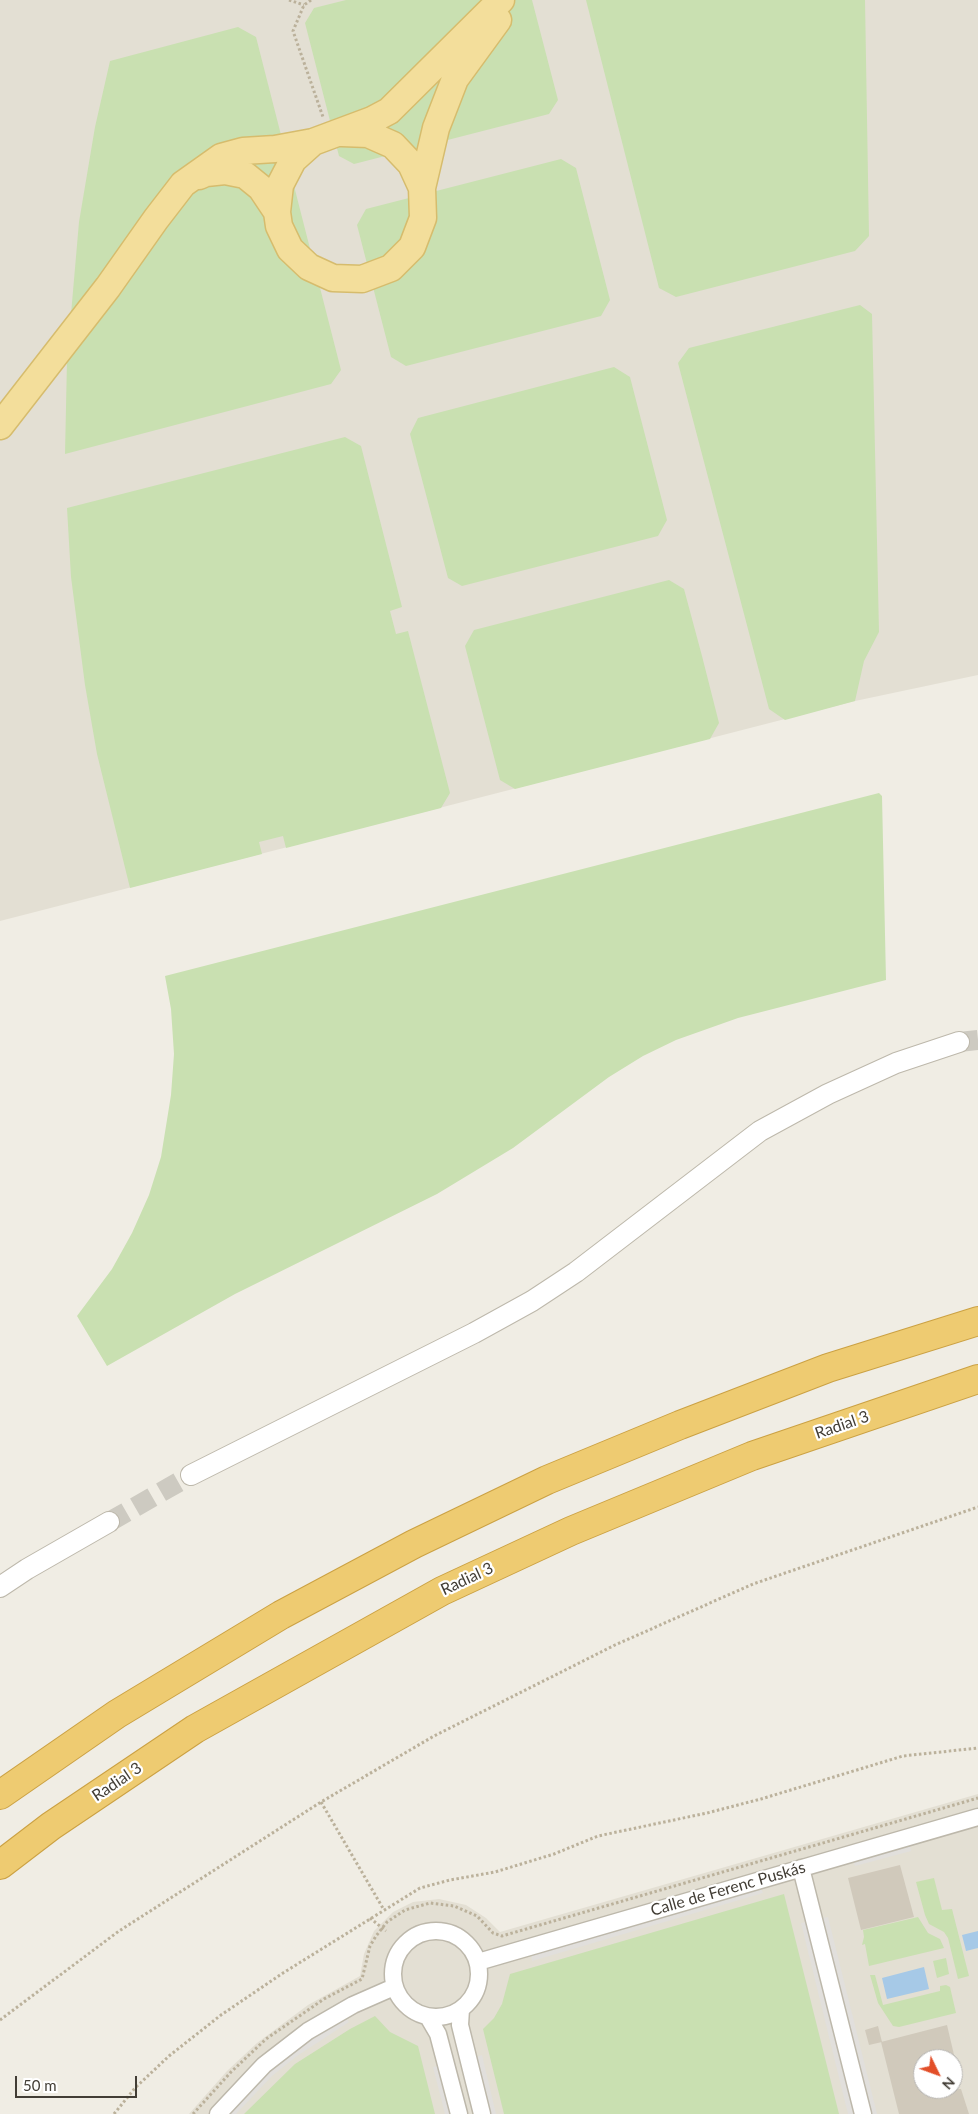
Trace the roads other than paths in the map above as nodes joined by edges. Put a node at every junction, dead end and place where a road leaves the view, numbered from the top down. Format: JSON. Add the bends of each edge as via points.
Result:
{"nodes":[{"id":1,"x":501,"y":0,"type":"edge"},
{"id":2,"x":515,"y":0,"type":"edge"},
{"id":3,"x":328,"y":137,"type":"junction"},
{"id":4,"x":183,"y":184,"type":"junction"},
{"id":5,"x":422,"y":188,"type":"junction"},
{"id":6,"x":277,"y":212,"type":"junction"},
{"id":7,"x":0,"y":426,"type":"edge"},
{"id":8,"x":959,"y":1042,"type":"tunnel mouth"},
{"id":9,"x":978,"y":1321,"type":"edge"},
{"id":10,"x":978,"y":1379,"type":"edge"},
{"id":11,"x":191,"y":1475,"type":"tunnel mouth"},
{"id":12,"x":109,"y":1522,"type":"tunnel mouth"},
{"id":13,"x":0,"y":1587,"type":"edge"},
{"id":14,"x":0,"y":1795,"type":"edge"},
{"id":15,"x":978,"y":1817,"type":"edge"},
{"id":16,"x":0,"y":1865,"type":"edge"},
{"id":17,"x":801,"y":1868,"type":"junction"},
{"id":18,"x":478,"y":1962,"type":"junction"},
{"id":19,"x":394,"y":1987,"type":"junction"},
{"id":20,"x":462,"y":2009,"type":"junction"},
{"id":21,"x":428,"y":2016,"type":"junction"},
{"id":22,"x":218,"y":2114,"type":"edge"},
{"id":23,"x":459,"y":2114,"type":"edge"},
{"id":24,"x":482,"y":2114,"type":"edge"},
{"id":25,"x":863,"y":2114,"type":"edge"}],
"edges":[{"from":1,"to":3,"type":"main road","via":[[389,111]]},
{"from":2,"to":5,"type":"main road","via":[[455,79],[436,128]]},
{"from":3,"to":4,"type":"main road","via":[[221,157]]},
{"from":3,"to":5,"type":"main road","via":[[368,134],[393,145],[411,164]]},
{"from":3,"to":6,"type":"main road","via":[[292,160],[280,185]]},
{"from":4,"to":6,"type":"main road","via":[[206,173],[225,171],[245,175],[261,188]]},
{"from":4,"to":7,"type":"main road"},
{"from":5,"to":6,"type":"main road","via":[[423,218],[412,247],[391,268],[362,279],[332,278],[309,267],[290,249],[279,226]]},
{"from":8,"to":11,"type":"street","via":[[896,1063],[828,1094],[760,1131],[532,1302]]},
{"from":9,"to":14,"type":"highway","via":[[828,1368],[680,1426],[547,1480],[414,1544],[281,1615],[116,1714]]},
{"from":10,"to":16,"type":"highway","name":"Radial 3","via":[[752,1456],[571,1531],[442,1591],[195,1729],[51,1826]]},
{"from":12,"to":13,"type":"street"},
{"from":15,"to":17,"type":"street","name":"Calle de Ferenc Puskás"},
{"from":17,"to":18,"type":"street","name":"Calle de Ferenc Puskás"},
{"from":17,"to":25,"type":"street"},
{"from":18,"to":19,"type":"street","via":[[472,1950],[457,1936],[438,1930],[424,1932],[412,1938],[398,1953],[392,1973]]},
{"from":18,"to":20,"type":"street","via":[[477,1988]]},
{"from":19,"to":21,"type":"street","via":[[407,2006]]},
{"from":19,"to":22,"type":"street","via":[[353,2005],[308,2031],[264,2065]]},
{"from":20,"to":21,"type":"street","via":[[439,2017]]},
{"from":20,"to":24,"type":"street","via":[[460,2025]]},
{"from":21,"to":23,"type":"street","via":[[441,2044]]}]}
